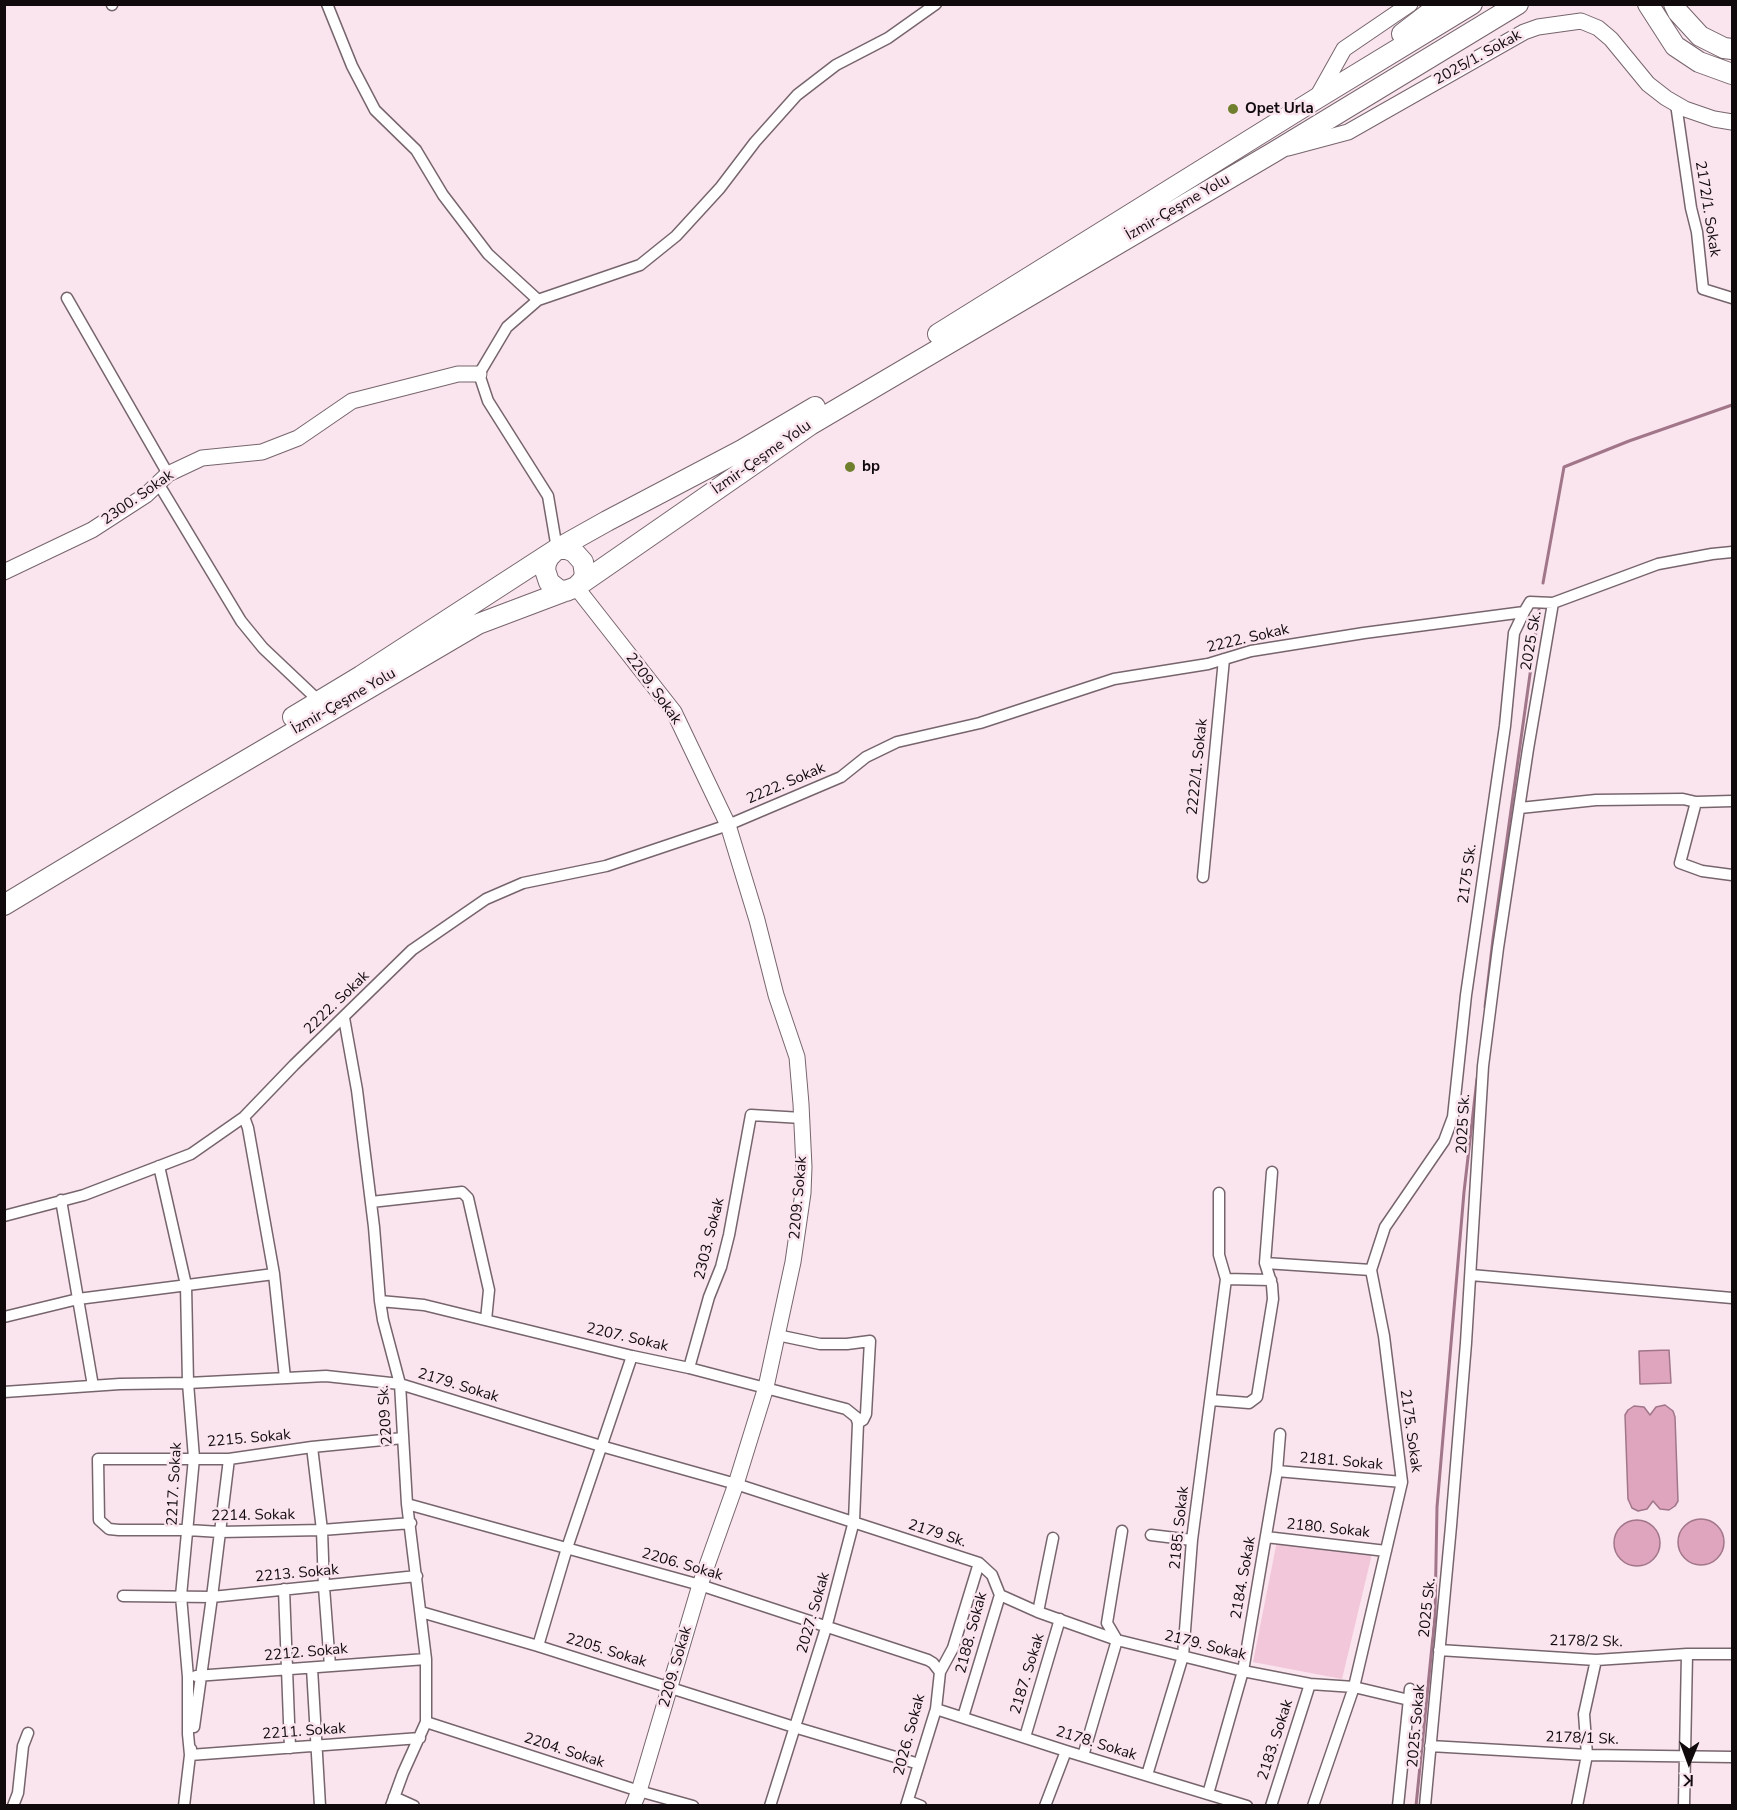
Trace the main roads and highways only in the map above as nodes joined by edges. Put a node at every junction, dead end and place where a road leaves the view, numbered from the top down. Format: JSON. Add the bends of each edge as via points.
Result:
{"nodes":[{"id":1,"x":1441,"y":4,"type":"edge"},
{"id":2,"x":1472,"y":4,"type":"edge"},
{"id":3,"x":1518,"y":4,"type":"edge"},
{"id":4,"x":1526,"y":4,"type":"edge"},
{"id":5,"x":1648,"y":4,"type":"edge"},
{"id":6,"x":1674,"y":4,"type":"edge"},
{"id":7,"x":1479,"y":28,"type":"junction"},
{"id":8,"x":1732,"y":49,"type":"edge"},
{"id":9,"x":1732,"y":74,"type":"edge"},
{"id":10,"x":1316,"y":99,"type":"junction"},
{"id":11,"x":557,"y":549,"type":"junction"},
{"id":12,"x":576,"y":587,"type":"junction"},
{"id":13,"x":4,"y":889,"type":"edge"},
{"id":14,"x":4,"y":905,"type":"edge"}],
"edges":[{"from":1,"to":10,"type":"highway"},
{"from":2,"to":10,"type":"highway","name":"İzmir-Çeşme Yolu"},
{"from":3,"to":7,"type":"highway","name":"İzmir-Çeşme Yolu"},
{"from":4,"to":7,"type":"highway"},
{"from":5,"to":9,"type":"highway","via":[[1675,46],[1699,62]]},
{"from":6,"to":8,"type":"highway","via":[[1700,36]]},
{"from":7,"to":12,"type":"highway","name":"İzmir-Çeşme Yolu","via":[[810,425]]},
{"from":10,"to":11,"type":"highway","name":"İzmir-Çeşme Yolu","via":[[940,333],[742,450]]},
{"from":11,"to":12,"type":"highway","via":[[574,552],[583,562],[585,575]]},
{"from":11,"to":12,"type":"highway","via":[[549,557],[546,576],[559,590]]},
{"from":11,"to":13,"type":"highway","name":"İzmir-Çeşme Yolu","via":[[361,676]]},
{"from":12,"to":14,"type":"highway","name":"İzmir-Çeşme Yolu","via":[[478,624]]}]}
